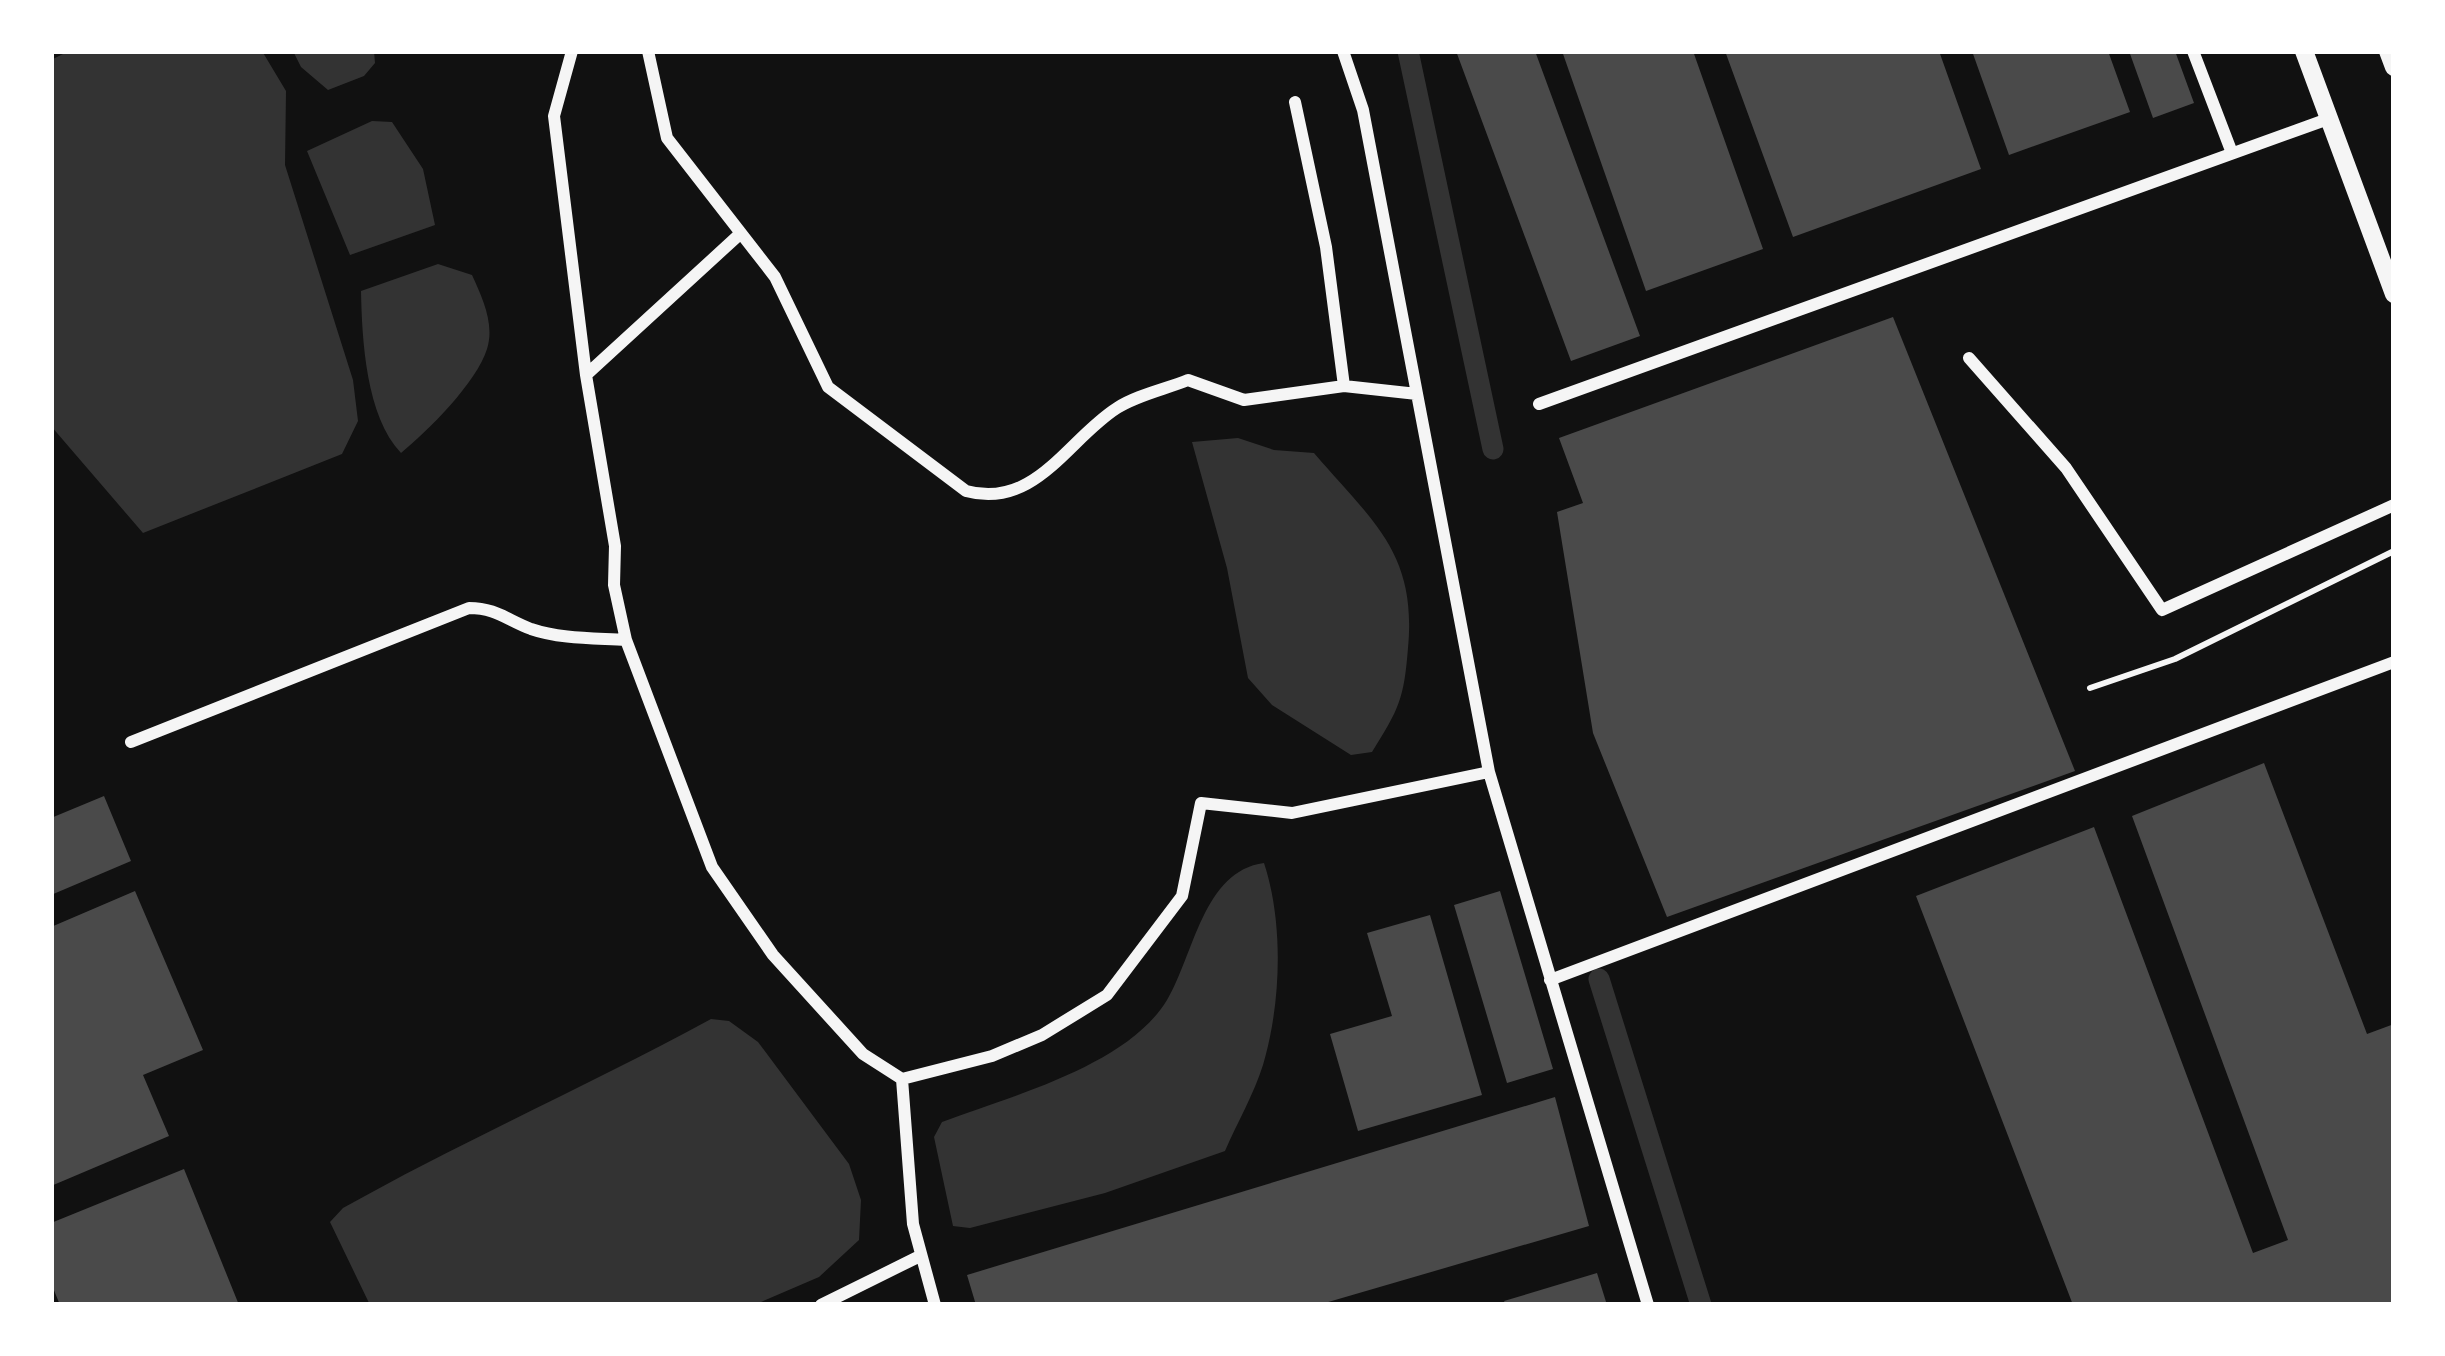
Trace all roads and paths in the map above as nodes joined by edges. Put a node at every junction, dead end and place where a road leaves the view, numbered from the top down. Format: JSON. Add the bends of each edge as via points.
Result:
{"nodes":[{"id":1,"x":572,"y":51,"type":"edge"},
{"id":2,"x":648,"y":51,"type":"edge"},
{"id":3,"x":1343,"y":51,"type":"edge"},
{"id":4,"x":2193,"y":51,"type":"edge"},
{"id":5,"x":2304,"y":51,"type":"edge"},
{"id":6,"x":2388,"y":51,"type":"edge"},
{"id":7,"x":2394,"y":67,"type":"edge"},
{"id":8,"x":1295,"y":102,"type":"dead end"},
{"id":9,"x":2328,"y":118,"type":"junction"},
{"id":10,"x":2232,"y":153,"type":"junction"},
{"id":11,"x":741,"y":233,"type":"junction"},
{"id":12,"x":2394,"y":295,"type":"edge"},
{"id":13,"x":1969,"y":358,"type":"dead end"},
{"id":14,"x":586,"y":375,"type":"junction"},
{"id":15,"x":1344,"y":386,"type":"junction"},
{"id":16,"x":1417,"y":394,"type":"junction"},
{"id":17,"x":1539,"y":404,"type":"dead end"},
{"id":18,"x":2394,"y":505,"type":"edge"},
{"id":19,"x":2394,"y":551,"type":"edge"},
{"id":20,"x":626,"y":640,"type":"junction"},
{"id":21,"x":2394,"y":662,"type":"edge"},
{"id":22,"x":2090,"y":688,"type":"dead end"},
{"id":23,"x":131,"y":742,"type":"dead end"},
{"id":24,"x":1489,"y":772,"type":"junction"},
{"id":25,"x":1550,"y":980,"type":"junction"},
{"id":26,"x":902,"y":1078,"type":"junction"},
{"id":27,"x":920,"y":1256,"type":"junction"},
{"id":28,"x":821,"y":1305,"type":"edge"},
{"id":29,"x":934,"y":1305,"type":"edge"},
{"id":30,"x":1648,"y":1305,"type":"edge"}],
"edges":[{"from":1,"to":14,"type":"street","via":[[554,116]]},
{"from":2,"to":11,"type":"street","via":[[667,138]]},
{"from":3,"to":16,"type":"street","via":[[1364,110]]},
{"from":4,"to":10,"type":"street"},
{"from":5,"to":9,"type":"main road"},
{"from":6,"to":7,"type":"main road"},
{"from":8,"to":15,"type":"street"},
{"from":9,"to":10,"type":"street"},
{"from":9,"to":12,"type":"main road"},
{"from":10,"to":17,"type":"street"},
{"from":11,"to":14,"type":"street"},
{"from":11,"to":15,"type":"street","via":[[775,277],[828,388],[984,496],[1034,483],[1117,407],[1188,380],[1244,400]]},
{"from":13,"to":18,"type":"street","via":[[2066,469],[2162,610]]},
{"from":14,"to":20,"type":"street"},
{"from":15,"to":16,"type":"street"},
{"from":16,"to":24,"type":"street"},
{"from":19,"to":22,"type":"lane","via":[[2175,659]]},
{"from":20,"to":23,"type":"street","via":[[558,635],[493,608],[469,608]]},
{"from":20,"to":26,"type":"street","via":[[712,867],[786,970],[863,1054]]},
{"from":21,"to":25,"type":"street"},
{"from":24,"to":25,"type":"street"},
{"from":24,"to":26,"type":"street","via":[[1292,813],[1202,802],[1182,896],[1107,995],[992,1057]]},
{"from":25,"to":30,"type":"street"},
{"from":26,"to":27,"type":"street"},
{"from":27,"to":28,"type":"street"},
{"from":27,"to":29,"type":"street"}]}
